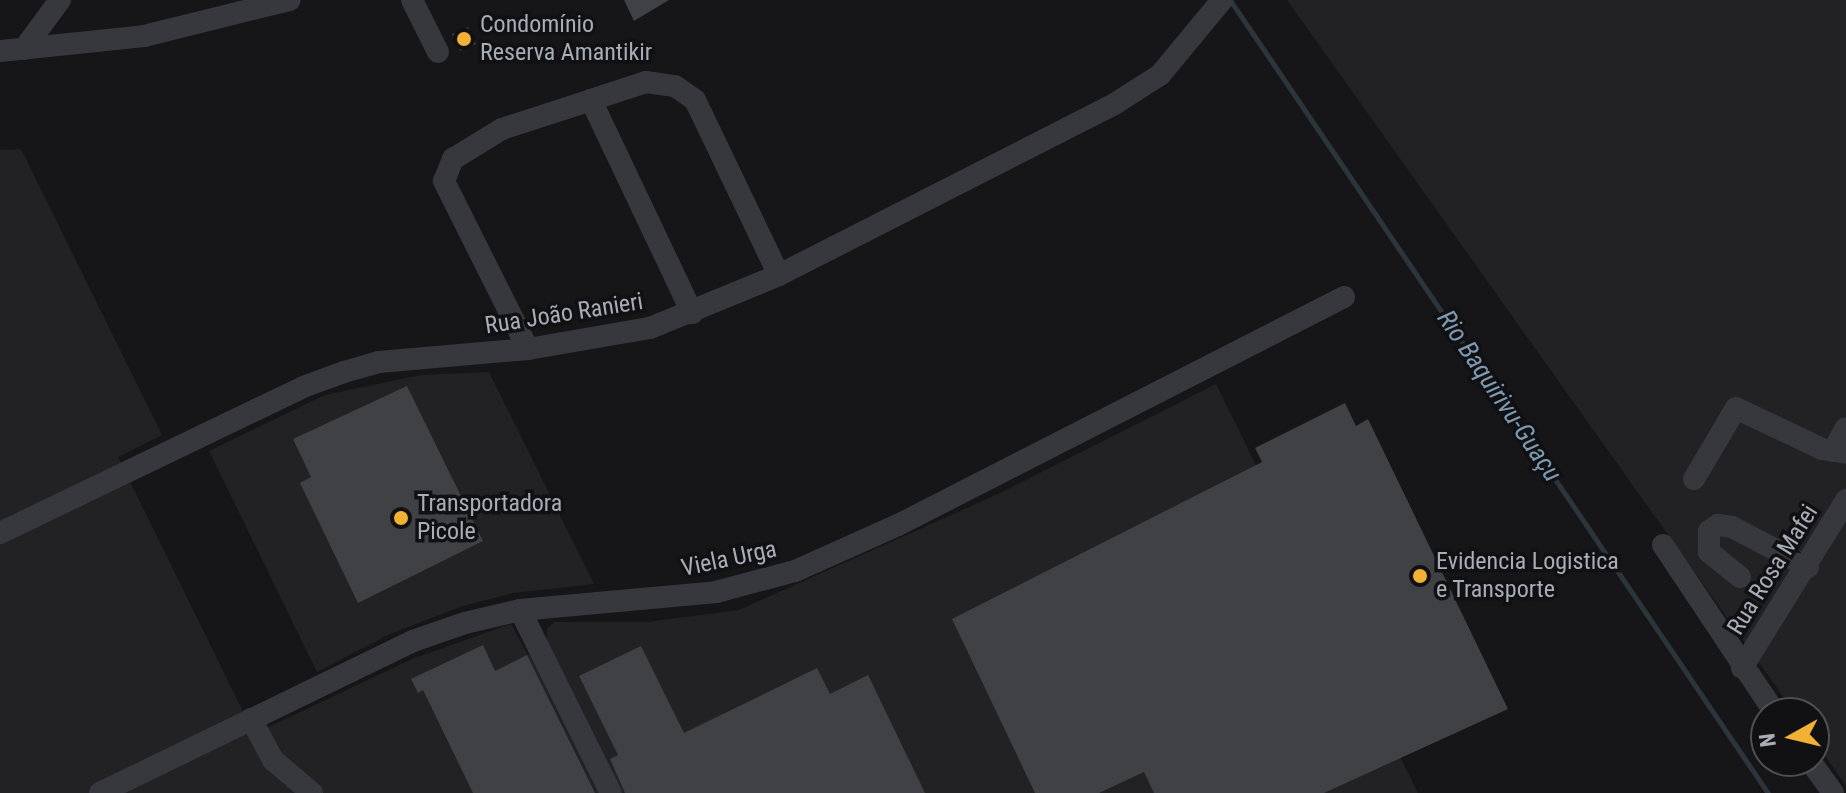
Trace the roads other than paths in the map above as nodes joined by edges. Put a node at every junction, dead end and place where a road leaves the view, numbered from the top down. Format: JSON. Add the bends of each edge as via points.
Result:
{"nodes":[{"id":1,"x":60,"y":0,"type":"edge"},
{"id":2,"x":290,"y":0,"type":"edge"},
{"id":3,"x":412,"y":0,"type":"edge"},
{"id":4,"x":1222,"y":0,"type":"edge"},
{"id":5,"x":24,"y":49,"type":"junction"},
{"id":6,"x":0,"y":51,"type":"edge"},
{"id":7,"x":438,"y":52,"type":"dead end"},
{"id":8,"x":591,"y":100,"type":"junction"},
{"id":9,"x":779,"y":275,"type":"junction"},
{"id":10,"x":1344,"y":297,"type":"dead end"},
{"id":11,"x":692,"y":313,"type":"junction"},
{"id":12,"x":528,"y":349,"type":"junction"},
{"id":13,"x":1846,"y":428,"type":"edge"},
{"id":14,"x":1840,"y":452,"type":"edge"},
{"id":15,"x":1694,"y":479,"type":"dead end"},
{"id":16,"x":1846,"y":500,"type":"edge"},
{"id":17,"x":0,"y":533,"type":"edge"},
{"id":18,"x":1663,"y":545,"type":"dead end"},
{"id":19,"x":1808,"y":567,"type":"junction"},
{"id":20,"x":1740,"y":577,"type":"dead end"},
{"id":21,"x":520,"y":610,"type":"junction"},
{"id":22,"x":1742,"y":668,"type":"junction"},
{"id":23,"x":1763,"y":697,"type":"edge"},
{"id":24,"x":251,"y":719,"type":"junction"},
{"id":25,"x":100,"y":793,"type":"edge"},
{"id":26,"x":312,"y":793,"type":"edge"},
{"id":27,"x":611,"y":793,"type":"edge"}],
"edges":[{"from":1,"to":5,"type":"street"},
{"from":2,"to":5,"type":"street","via":[[144,36]]},
{"from":3,"to":7,"type":"street"},
{"from":4,"to":9,"type":"street","name":"Rua João Ranieri","via":[[1160,75],[1116,103]]},
{"from":5,"to":6,"type":"street"},
{"from":8,"to":9,"type":"street","via":[[646,82],[675,86],[695,100]]},
{"from":8,"to":11,"type":"street"},
{"from":8,"to":12,"type":"street","via":[[502,129],[453,159],[444,181]]},
{"from":9,"to":11,"type":"street","name":"Rua João Ranieri"},
{"from":10,"to":21,"type":"street","name":"Viela Urga","via":[[898,525],[795,571],[716,592]]},
{"from":11,"to":12,"type":"street","name":"Rua João Ranieri","via":[[650,328]]},
{"from":12,"to":17,"type":"street","name":"Rua João Ranieri","via":[[379,362],[344,372]]},
{"from":13,"to":14,"type":"street"},
{"from":14,"to":15,"type":"street","via":[[1736,408]]},
{"from":16,"to":19,"type":"street","name":"Rua Rosa Mafei"},
{"from":18,"to":22,"type":"street"},
{"from":19,"to":20,"type":"street","via":[[1732,527],[1718,525],[1709,531],[1709,552]]},
{"from":19,"to":22,"type":"street","name":"Rua Rosa Mafei"},
{"from":21,"to":24,"type":"street","name":"Viela Urga","via":[[424,637]]},
{"from":21,"to":27,"type":"street"},
{"from":22,"to":23,"type":"street"},
{"from":24,"to":25,"type":"street","name":"Viela Urga"},
{"from":24,"to":26,"type":"street","via":[[273,760]]}]}
